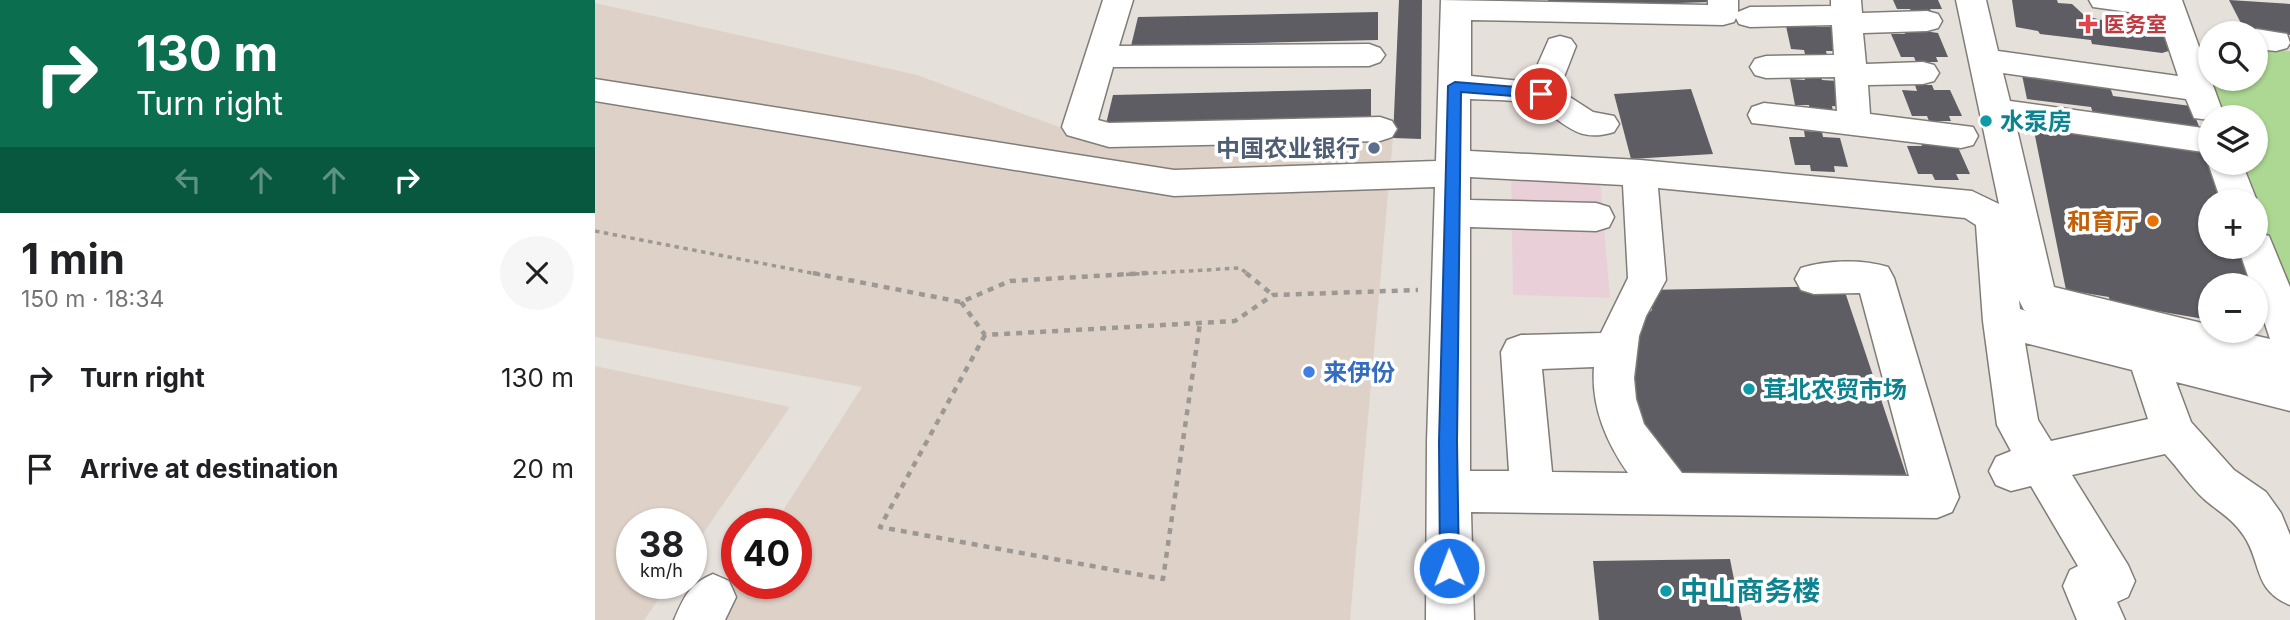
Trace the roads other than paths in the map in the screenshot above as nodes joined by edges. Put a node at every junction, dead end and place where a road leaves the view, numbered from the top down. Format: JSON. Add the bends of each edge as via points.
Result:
{"nodes":[{"id":1,"x":1118,"y":0,"type":"edge"},
{"id":2,"x":1723,"y":0,"type":"edge"},
{"id":3,"x":1972,"y":0,"type":"edge"},
{"id":4,"x":2104,"y":0,"type":"edge"},
{"id":5,"x":1456,"y":5,"type":"edge"},
{"id":6,"x":1510,"y":6,"type":"edge"},
{"id":7,"x":1847,"y":13,"type":"edge"},
{"id":8,"x":2171,"y":13,"type":"edge"},
{"id":9,"x":1750,"y":17,"type":"dead end"},
{"id":10,"x":1927,"y":21,"type":"dead end"},
{"id":11,"x":2198,"y":28,"type":"edge"},
{"id":12,"x":1560,"y":46,"type":"dead end"},
{"id":13,"x":1369,"y":55,"type":"dead end"},
{"id":14,"x":1101,"y":57,"type":"junction"},
{"id":15,"x":1985,"y":60,"type":"junction"},
{"id":16,"x":1766,"y":67,"type":"dead end"},
{"id":17,"x":1850,"y":71,"type":"junction"},
{"id":18,"x":1923,"y":73,"type":"dead end"},
{"id":19,"x":1455,"y":86,"type":"junction"},
{"id":20,"x":2198,"y":87,"type":"edge"},
{"id":21,"x":595,"y":90,"type":"edge"},
{"id":22,"x":2198,"y":90,"type":"edge"},
{"id":23,"x":1541,"y":94,"type":"junction"},
{"id":24,"x":1996,"y":111,"type":"junction"},
{"id":25,"x":1764,"y":114,"type":"dead end"},
{"id":26,"x":1602,"y":124,"type":"dead end"},
{"id":27,"x":1854,"y":124,"type":"junction"},
{"id":28,"x":1380,"y":130,"type":"dead end"},
{"id":29,"x":1961,"y":136,"type":"dead end"},
{"id":30,"x":2198,"y":139,"type":"edge"},
{"id":31,"x":1453,"y":168,"type":"junction"},
{"id":32,"x":1640,"y":173,"type":"junction"},
{"id":33,"x":1452,"y":214,"type":"junction"},
{"id":34,"x":1597,"y":218,"type":"dead end"},
{"id":35,"x":2261,"y":259,"type":"edge"},
{"id":36,"x":1814,"y":279,"type":"dead end"},
{"id":37,"x":2002,"y":321,"type":"junction"},
{"id":38,"x":2290,"y":339,"type":"edge"},
{"id":39,"x":1617,"y":350,"type":"junction"},
{"id":40,"x":2147,"y":357,"type":"junction"},
{"id":41,"x":2290,"y":361,"type":"edge"},
{"id":42,"x":2290,"y":393,"type":"edge"},
{"id":43,"x":2174,"y":433,"type":"junction"},
{"id":44,"x":2026,"y":467,"type":"junction"},
{"id":45,"x":1531,"y":482,"type":"junction"},
{"id":46,"x":1664,"y":483,"type":"junction"},
{"id":47,"x":1448,"y":491,"type":"junction"},
{"id":48,"x":2290,"y":582,"type":"edge"},
{"id":49,"x":1450,"y":620,"type":"edge"},
{"id":50,"x":2101,"y":620,"type":"edge"}],
"edges":[{"from":1,"to":14,"type":"street"},
{"from":2,"to":6,"type":"street","via":[[1723,15]]},
{"from":3,"to":15,"type":"street"},
{"from":4,"to":8,"type":"street"},
{"from":5,"to":6,"type":"street"},
{"from":5,"to":19,"type":"street"},
{"from":7,"to":9,"type":"street"},
{"from":7,"to":10,"type":"street"},
{"from":7,"to":17,"type":"street"},
{"from":8,"to":11,"type":"street"},
{"from":8,"to":20,"type":"street"},
{"from":12,"to":23,"type":"street"},
{"from":13,"to":14,"type":"street"},
{"from":14,"to":28,"type":"street","via":[[1079,127],[1109,135]]},
{"from":15,"to":22,"type":"street"},
{"from":15,"to":24,"type":"street"},
{"from":16,"to":17,"type":"street"},
{"from":17,"to":18,"type":"street"},
{"from":17,"to":27,"type":"street"},
{"from":19,"to":23,"type":"street"},
{"from":19,"to":31,"type":"street"},
{"from":21,"to":31,"type":"street","via":[[1174,183]]},
{"from":23,"to":26,"type":"street","via":[[1587,124]]},
{"from":24,"to":30,"type":"street"},
{"from":24,"to":41,"type":"street","via":[[2038,299]]},
{"from":25,"to":27,"type":"street"},
{"from":27,"to":29,"type":"street"},
{"from":31,"to":32,"type":"street"},
{"from":31,"to":33,"type":"street"},
{"from":32,"to":37,"type":"street","via":[[1981,208],[1994,225]]},
{"from":32,"to":39,"type":"street","via":[[1647,280],[1635,297]]},
{"from":33,"to":34,"type":"street"},
{"from":33,"to":47,"type":"street"},
{"from":35,"to":38,"type":"street"},
{"from":36,"to":46,"type":"street","via":[[1875,278],[1937,497]]},
{"from":37,"to":40,"type":"street"},
{"from":37,"to":44,"type":"street"},
{"from":39,"to":45,"type":"street","via":[[1521,352]]},
{"from":39,"to":46,"type":"street","via":[[1613,390],[1628,437]]},
{"from":40,"to":42,"type":"street"},
{"from":40,"to":43,"type":"street"},
{"from":43,"to":44,"type":"street"},
{"from":43,"to":48,"type":"street","via":[[2220,484],[2250,507]]},
{"from":44,"to":50,"type":"street","via":[[2112,581],[2086,586]]},
{"from":45,"to":46,"type":"street"},
{"from":45,"to":47,"type":"street"},
{"from":47,"to":49,"type":"street"}]}
